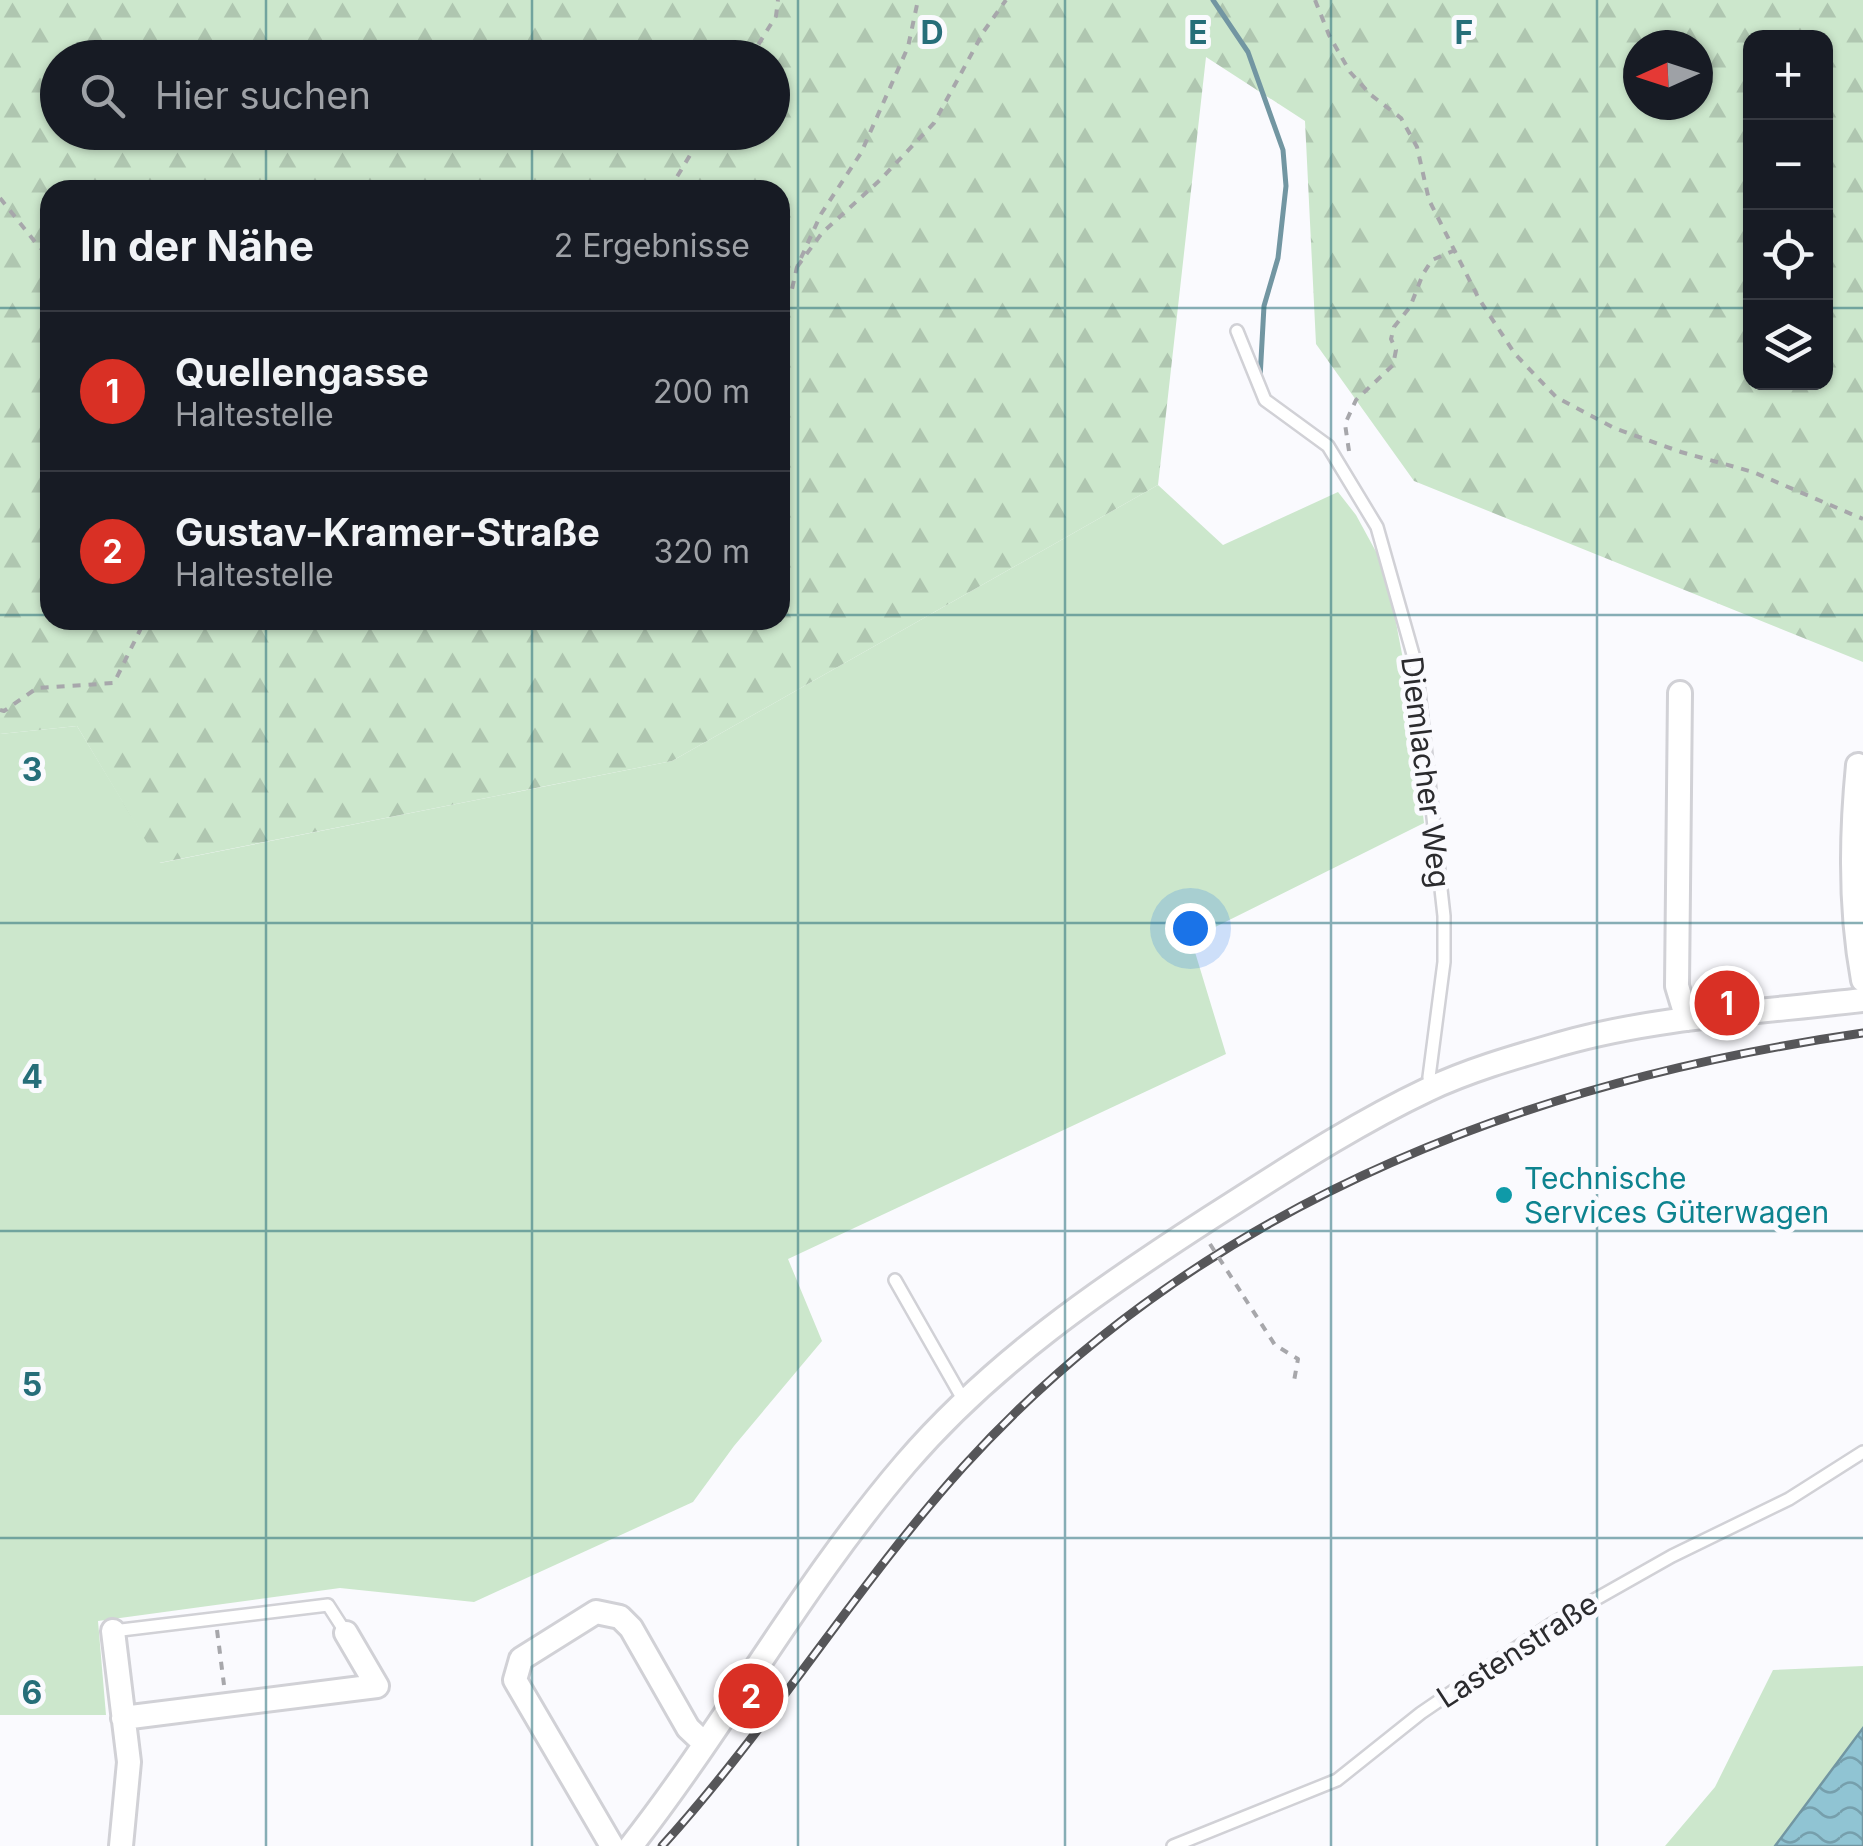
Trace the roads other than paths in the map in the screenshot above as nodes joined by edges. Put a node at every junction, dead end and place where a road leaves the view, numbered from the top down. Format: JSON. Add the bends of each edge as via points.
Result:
{"nodes":[{"id":1,"x":1237,"y":331,"type":"dead end"},
{"id":2,"x":1680,"y":693,"type":"dead end"},
{"id":3,"x":1858,"y":765,"type":"dead end"},
{"id":4,"x":1863,"y":980,"type":"edge"},
{"id":5,"x":1863,"y":1000,"type":"edge"},
{"id":6,"x":1687,"y":1019,"type":"junction"},
{"id":7,"x":1431,"y":1088,"type":"junction"},
{"id":8,"x":895,"y":1280,"type":"dead end"},
{"id":9,"x":964,"y":1401,"type":"junction"},
{"id":10,"x":1863,"y":1452,"type":"edge"},
{"id":11,"x":113,"y":1632,"type":"joint"},
{"id":12,"x":346,"y":1633,"type":"joint"},
{"id":13,"x":123,"y":1718,"type":"junction"},
{"id":14,"x":706,"y":1744,"type":"junction"},
{"id":15,"x":122,"y":1846,"type":"edge"},
{"id":16,"x":612,"y":1846,"type":"edge"},
{"id":17,"x":631,"y":1846,"type":"edge"},
{"id":18,"x":1174,"y":1846,"type":"edge"}],
"edges":[{"from":1,"to":7,"type":"lane","name":"Diemlacher Weg","via":[[1264,400],[1328,446],[1368,510],[1416,665],[1444,916]]},
{"from":2,"to":6,"type":"street","via":[[1677,986]]},
{"from":3,"to":4,"type":"street","via":[[1854,919]]},
{"from":5,"to":6,"type":"street"},
{"from":6,"to":7,"type":"street","via":[[1564,1043]]},
{"from":7,"to":9,"type":"street","via":[[1316,1151],[1112,1282]]},
{"from":8,"to":9,"type":"lane"},
{"from":9,"to":14,"type":"street","via":[[863,1517]]},
{"from":10,"to":18,"type":"lane","name":"Lastenstraße","via":[[1789,1499],[1550,1624],[1337,1780]]},
{"from":11,"to":12,"type":"lane","via":[[328,1605]]},
{"from":11,"to":13,"type":"street"},
{"from":12,"to":13,"type":"street","via":[[378,1686]]},
{"from":13,"to":15,"type":"street","via":[[129,1762]]},
{"from":14,"to":16,"type":"street","via":[[688,1728],[620,1617],[596,1612],[521,1658],[516,1680]]},
{"from":14,"to":17,"type":"street"}]}
